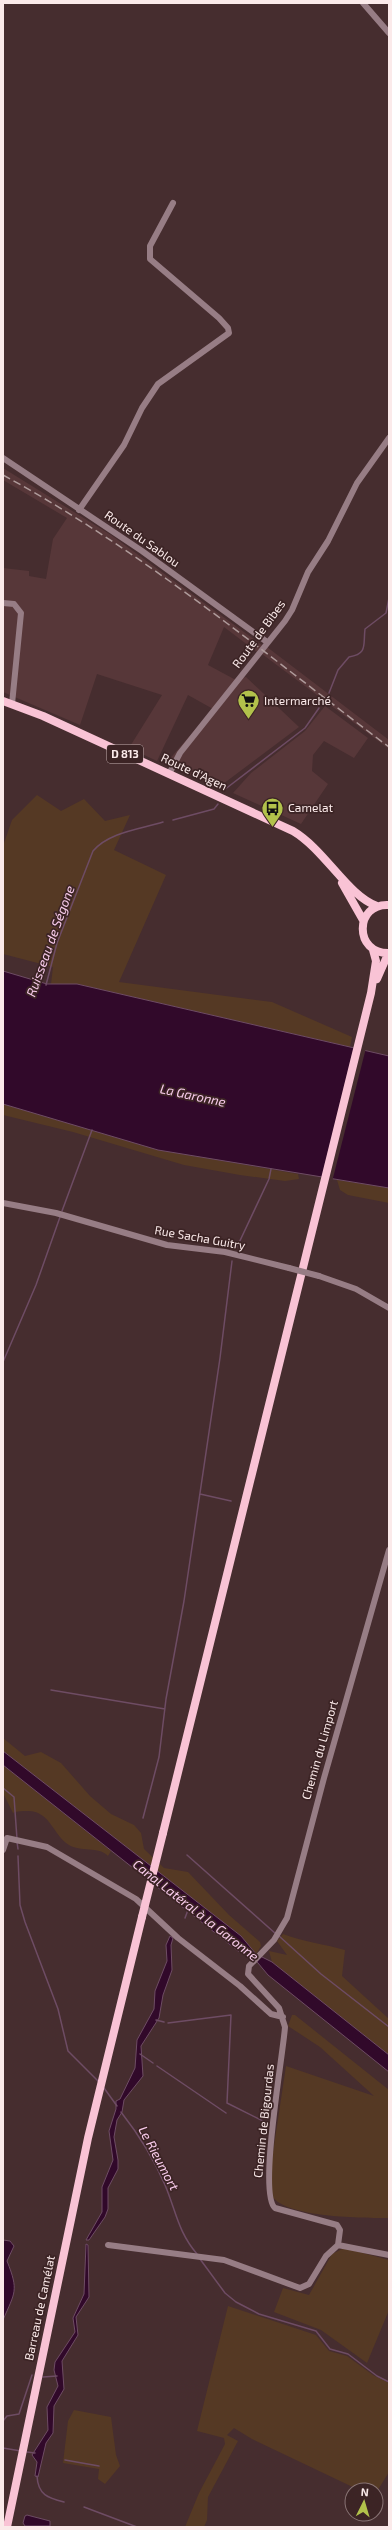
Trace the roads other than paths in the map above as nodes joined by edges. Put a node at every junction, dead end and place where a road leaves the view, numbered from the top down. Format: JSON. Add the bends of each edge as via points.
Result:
{"nodes":[{"id":1,"x":363,"y":3,"type":"edge"},
{"id":2,"x":389,"y":33,"type":"edge"},
{"id":3,"x":173,"y":203,"type":"dead end"},
{"id":4,"x":389,"y":438,"type":"edge"},
{"id":5,"x":3,"y":458,"type":"edge"},
{"id":6,"x":79,"y":510,"type":"junction"},
{"id":7,"x":3,"y":603,"type":"edge"},
{"id":8,"x":267,"y":642,"type":"junction"},
{"id":9,"x":3,"y":701,"type":"edge"},
{"id":10,"x":12,"y":704,"type":"junction"},
{"id":11,"x":169,"y":774,"type":"junction"},
{"id":12,"x":324,"y":856,"type":"junction"},
{"id":13,"x":385,"y":904,"type":"edge"},
{"id":14,"x":364,"y":920,"type":"junction"},
{"id":15,"x":373,"y":950,"type":"junction"},
{"id":16,"x":388,"y":954,"type":"edge"},
{"id":17,"x":370,"y":997,"type":"junction"},
{"id":18,"x":3,"y":1203,"type":"edge"},
{"id":19,"x":389,"y":1308,"type":"edge"},
{"id":20,"x":389,"y":1550,"type":"edge"},
{"id":21,"x":3,"y":1850,"type":"edge"},
{"id":22,"x":252,"y":1963,"type":"joint"},
{"id":23,"x":283,"y":2017,"type":"junction"},
{"id":24,"x":338,"y":2244,"type":"junction"},
{"id":25,"x":108,"y":2245,"type":"dead end"},
{"id":26,"x":389,"y":2255,"type":"edge"},
{"id":27,"x":7,"y":2527,"type":"edge"}],
"edges":[{"from":1,"to":2,"type":"street"},
{"from":3,"to":6,"type":"street","via":[[150,246],[150,259],[219,318],[228,328],[229,334],[158,384],[150,394],[124,445]]},
{"from":4,"to":8,"type":"street","name":"Route de Bibes","via":[[357,483],[328,541],[308,572],[292,610]]},
{"from":5,"to":6,"type":"street","name":"Route du Sablou"},
{"from":6,"to":8,"type":"street","name":"Route du Sablou","via":[[142,551]]},
{"from":7,"to":10,"type":"street","via":[[14,604],[21,613]]},
{"from":8,"to":11,"type":"street","name":"Route de Bibes","via":[[180,753]]},
{"from":9,"to":10,"type":"main road","name":"Route d'Agen","number":"D 813"},
{"from":10,"to":11,"type":"main road","name":"Route d'Agen","number":"D 813"},
{"from":11,"to":12,"type":"main road","name":"Route d'Agen","number":"D 813","via":[[293,831]]},
{"from":12,"to":13,"type":"main road","name":"Route d'Agen","number":"D 813","via":[[362,898]]},
{"from":12,"to":14,"type":"main road","name":"Route d'Agen","number":"D 813"},
{"from":13,"to":14,"type":"main road","via":[[370,910]]},
{"from":14,"to":15,"type":"main road","via":[[364,938]]},
{"from":15,"to":16,"type":"main road"},
{"from":15,"to":17,"type":"main road","via":[[376,961]]},
{"from":16,"to":17,"type":"main road"},
{"from":17,"to":27,"type":"main road","name":"Barreau de Camélat","bridge":true,"via":[[98,2095]]},
{"from":18,"to":19,"type":"street","name":"Rue Sacha Guitry","bridge":true,"via":[[56,1213],[167,1245],[233,1254],[319,1276],[356,1289]]},
{"from":20,"to":22,"type":"street","name":"Chemin du Limport","via":[[287,1918],[274,1940]]},
{"from":21,"to":23,"type":"street","via":[[10,1838],[42,1845],[136,1899],[178,1938],[240,1986],[271,2014]]},
{"from":22,"to":23,"type":"street","name":"Chemin de Bigourdas","via":[[248,1974],[280,2008]]},
{"from":23,"to":24,"type":"street","name":"Chemin de Bigourdas","via":[[284,2035],[270,2159],[269,2199],[275,2208],[337,2225],[340,2230]]},
{"from":24,"to":25,"type":"street","via":[[326,2256],[309,2284],[300,2288],[224,2260]]},
{"from":24,"to":26,"type":"street"}]}
